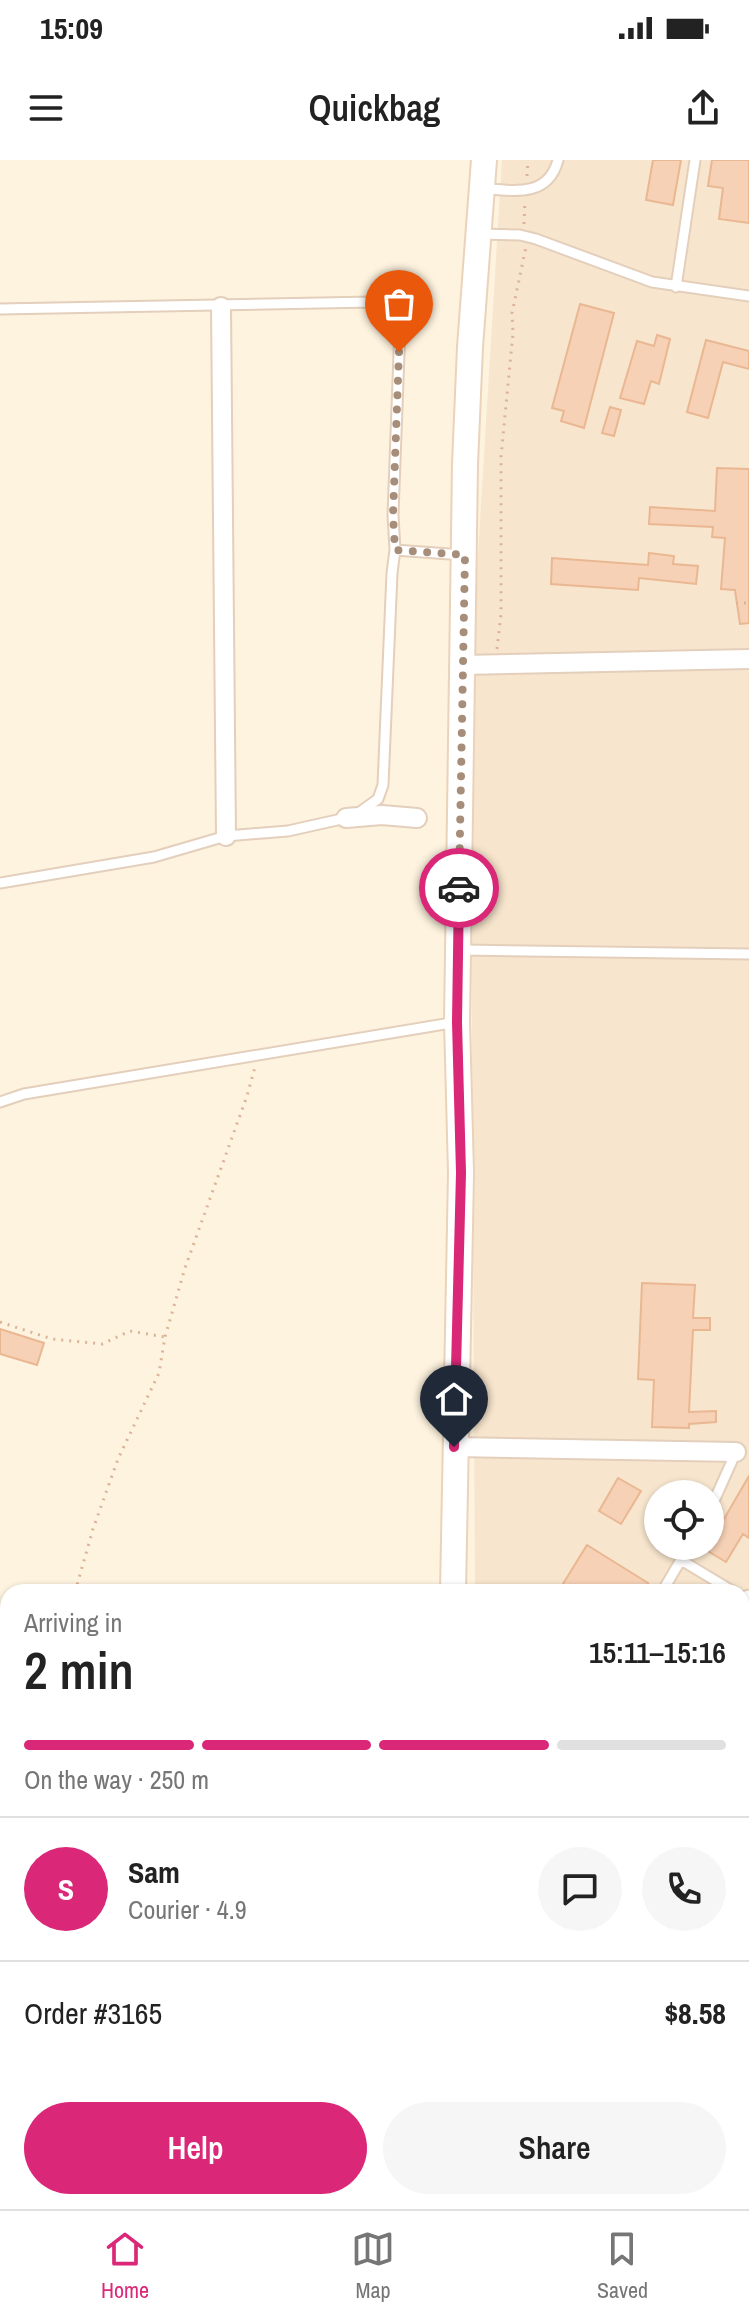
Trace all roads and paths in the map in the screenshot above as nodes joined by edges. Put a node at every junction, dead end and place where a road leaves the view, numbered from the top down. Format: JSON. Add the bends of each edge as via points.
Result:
{"nodes":[{"id":1,"x":484,"y":160,"type":"edge"},
{"id":2,"x":528,"y":160,"type":"edge"},
{"id":3,"x":558,"y":160,"type":"edge"},
{"id":4,"x":695,"y":160,"type":"edge"},
{"id":5,"x":482,"y":188,"type":"junction"},
{"id":6,"x":525,"y":191,"type":"junction"},
{"id":7,"x":478,"y":234,"type":"junction"},
{"id":8,"x":525,"y":236,"type":"junction"},
{"id":9,"x":676,"y":287,"type":"junction"},
{"id":10,"x":749,"y":296,"type":"edge"},
{"id":11,"x":221,"y":307,"type":"junction"},
{"id":12,"x":0,"y":309,"type":"edge"},
{"id":13,"x":395,"y":550,"type":"junction"},
{"id":14,"x":465,"y":555,"type":"junction"},
{"id":15,"x":736,"y":603,"type":"dead end"},
{"id":16,"x":749,"y":603,"type":"edge"},
{"id":17,"x":749,"y":659,"type":"edge"},
{"id":18,"x":494,"y":664,"type":"junction"},
{"id":19,"x":461,"y":665,"type":"junction"},
{"id":20,"x":346,"y":818,"type":"junction"},
{"id":21,"x":417,"y":818,"type":"dead end"},
{"id":22,"x":226,"y":836,"type":"junction"},
{"id":23,"x":0,"y":883,"type":"edge"},
{"id":24,"x":458,"y":950,"type":"junction"},
{"id":25,"x":749,"y":954,"type":"edge"},
{"id":26,"x":457,"y":1022,"type":"junction"},
{"id":27,"x":258,"y":1055,"type":"junction"},
{"id":28,"x":0,"y":1102,"type":"edge"},
{"id":29,"x":0,"y":1322,"type":"edge"},
{"id":30,"x":165,"y":1337,"type":"junction"},
{"id":31,"x":454,"y":1447,"type":"junction"},
{"id":32,"x":736,"y":1452,"type":"joint"},
{"id":33,"x":723,"y":1480,"type":"edge"},
{"id":34,"x":681,"y":1560,"type":"joint"},
{"id":35,"x":77,"y":1584,"type":"edge"},
{"id":36,"x":453,"y":1584,"type":"edge"},
{"id":37,"x":667,"y":1584,"type":"edge"},
{"id":38,"x":721,"y":1584,"type":"edge"}],
"edges":[{"from":1,"to":5,"type":"main road"},
{"from":2,"to":6,"type":"path"},
{"from":3,"to":6,"type":"lane","via":[[548,180]]},
{"from":4,"to":9,"type":"lane"},
{"from":5,"to":6,"type":"lane"},
{"from":5,"to":7,"type":"main road"},
{"from":6,"to":8,"type":"path"},
{"from":7,"to":8,"type":"lane"},
{"from":7,"to":14,"type":"main road"},
{"from":8,"to":9,"type":"lane"},
{"from":8,"to":18,"type":"path","via":[[512,313],[501,457],[501,614]]},
{"from":9,"to":10,"type":"lane"},
{"from":11,"to":12,"type":"lane"},
{"from":11,"to":13,"type":"lane","via":[[373,302],[398,317]]},
{"from":11,"to":22,"type":"street"},
{"from":13,"to":14,"type":"lane"},
{"from":13,"to":20,"type":"lane","via":[[383,785],[368,809]]},
{"from":14,"to":19,"type":"main road"},
{"from":15,"to":16,"type":"path"},
{"from":17,"to":18,"type":"street"},
{"from":18,"to":19,"type":"street"},
{"from":19,"to":24,"type":"main road"},
{"from":20,"to":21,"type":"street"},
{"from":20,"to":22,"type":"lane","via":[[288,831]]},
{"from":22,"to":23,"type":"lane","via":[[154,857]]},
{"from":24,"to":25,"type":"lane"},
{"from":24,"to":26,"type":"main road"},
{"from":26,"to":27,"type":"lane"},
{"from":26,"to":31,"type":"main road","via":[[461,1173]]},
{"from":27,"to":28,"type":"lane"},
{"from":27,"to":30,"type":"path"},
{"from":29,"to":30,"type":"path","via":[[52,1339],[102,1344],[130,1331]]},
{"from":30,"to":35,"type":"path","via":[[159,1373],[118,1459]]},
{"from":31,"to":32,"type":"street"},
{"from":31,"to":36,"type":"main road"},
{"from":32,"to":33,"type":"lane"},
{"from":34,"to":37,"type":"lane"},
{"from":34,"to":38,"type":"lane"}]}
